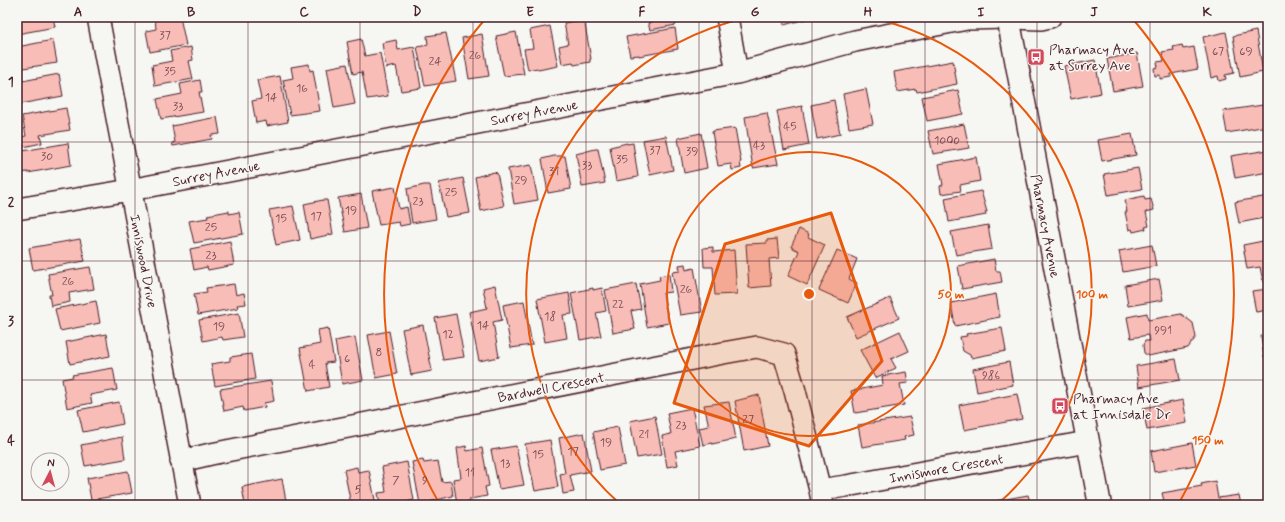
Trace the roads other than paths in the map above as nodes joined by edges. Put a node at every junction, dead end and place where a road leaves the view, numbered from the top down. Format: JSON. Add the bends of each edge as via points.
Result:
{"nodes":[{"id":1,"x":98,"y":17,"type":"edge"},
{"id":2,"x":727,"y":17,"type":"edge"},
{"id":3,"x":1008,"y":17,"type":"edge"},
{"id":4,"x":1050,"y":17,"type":"edge"},
{"id":5,"x":737,"y":73,"type":"junction"},
{"id":6,"x":130,"y":190,"type":"junction"},
{"id":7,"x":17,"y":209,"type":"edge"},
{"id":8,"x":1087,"y":442,"type":"junction"},
{"id":9,"x":181,"y":462,"type":"junction"},
{"id":10,"x":822,"y":497,"type":"edge"},
{"id":11,"x":190,"y":505,"type":"edge"},
{"id":12,"x":1100,"y":505,"type":"edge"}],
"edges":[{"from":1,"to":6,"type":"street","name":"Inniswood Drive"},
{"from":2,"to":5,"type":"street"},
{"from":3,"to":4,"type":"street","name":"Surrey Avenue"},
{"from":3,"to":5,"type":"street","name":"Surrey Avenue","via":[[967,19],[855,41]]},
{"from":3,"to":8,"type":"street","name":"Pharmacy Avenue"},
{"from":5,"to":6,"type":"street","name":"Surrey Avenue"},
{"from":6,"to":7,"type":"street","name":"Surrey Avenue"},
{"from":6,"to":9,"type":"street","name":"Inniswood Drive"},
{"from":8,"to":10,"type":"street","name":"Innismore Crescent","via":[[846,486]]},
{"from":8,"to":12,"type":"street","name":"Pharmacy Avenue"},
{"from":9,"to":10,"type":"street","name":"Bardwell Crescent","via":[[219,452],[757,347],[784,354],[796,391]]},
{"from":9,"to":11,"type":"street","name":"Inniswood Drive"}]}
